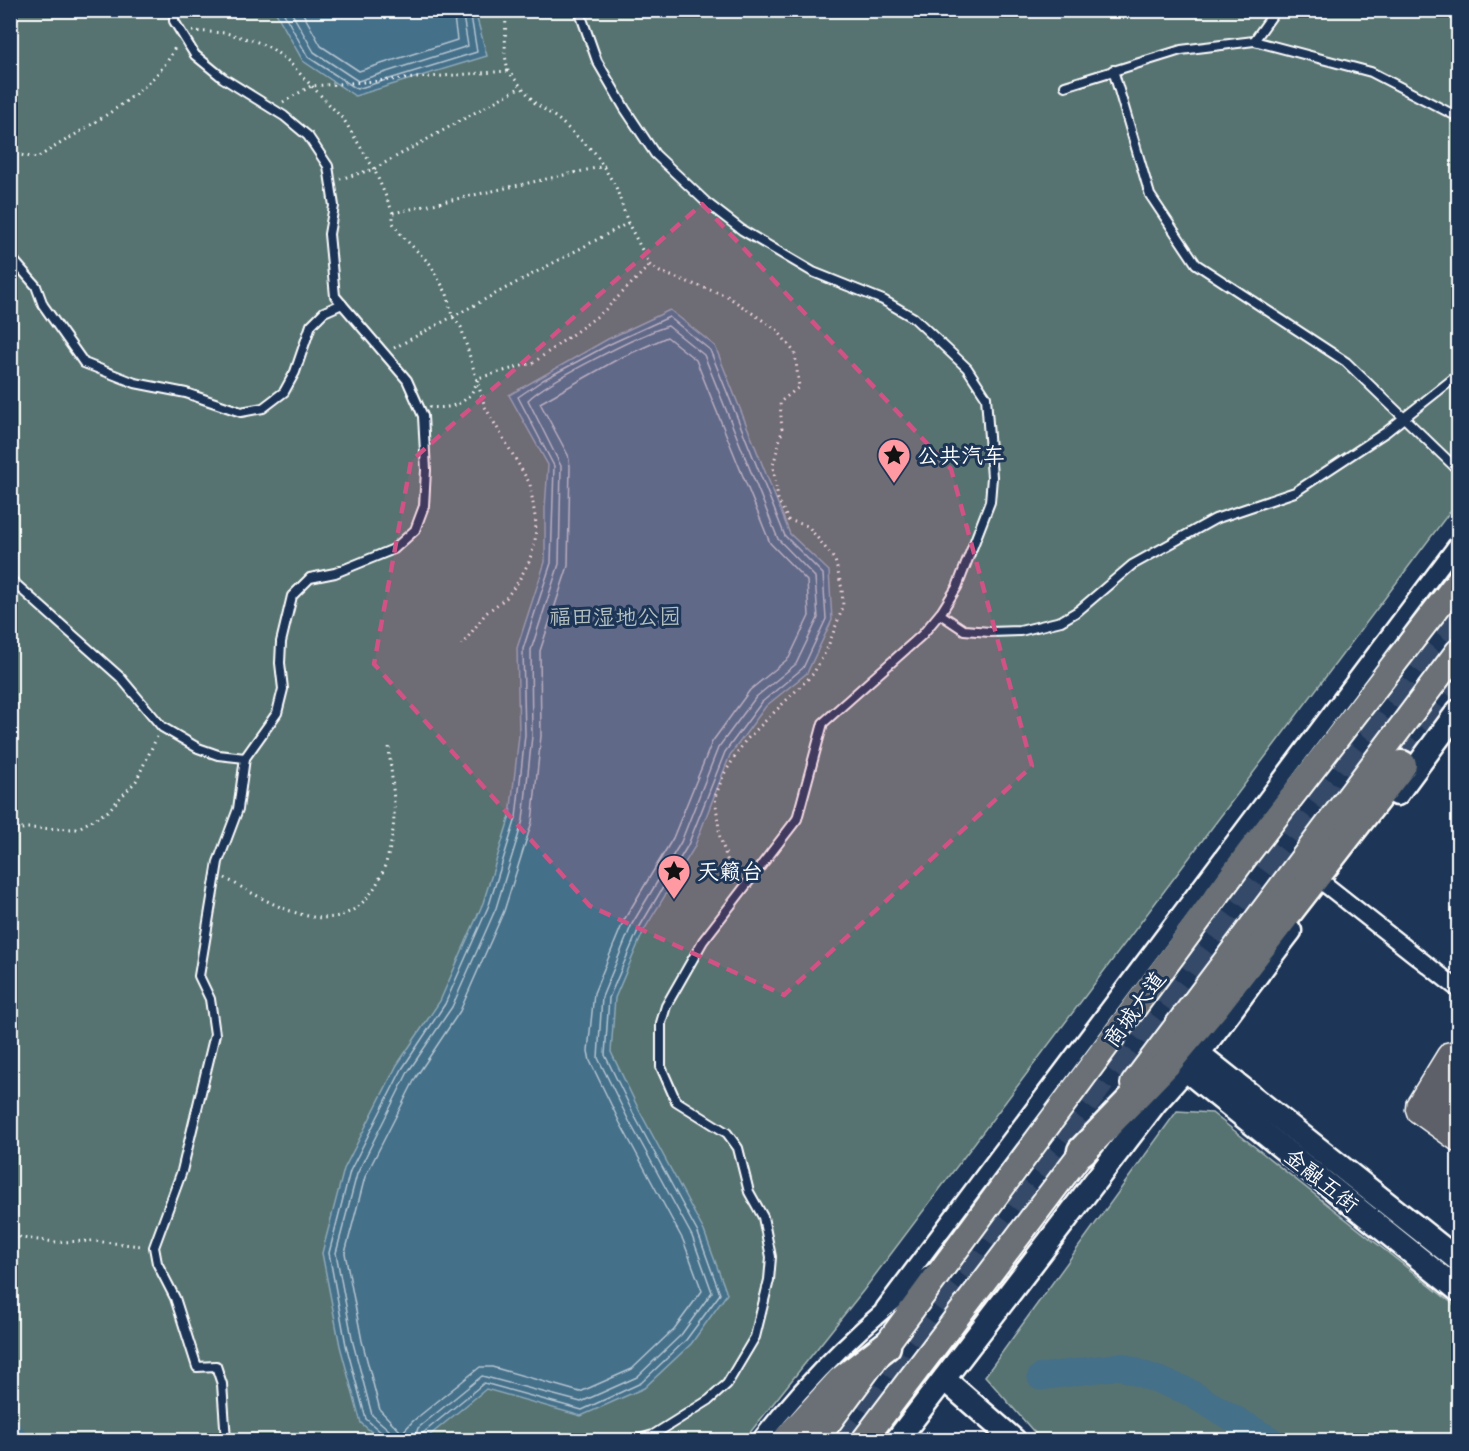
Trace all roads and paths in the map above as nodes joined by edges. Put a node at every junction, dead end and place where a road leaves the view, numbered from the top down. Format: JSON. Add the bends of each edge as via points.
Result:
{"nodes":[{"id":1,"x":174,"y":10,"type":"edge"},
{"id":2,"x":506,"y":10,"type":"edge"},
{"id":3,"x":579,"y":10,"type":"edge"},
{"id":4,"x":1276,"y":10,"type":"edge"},
{"id":5,"x":180,"y":32,"type":"junction"},
{"id":6,"x":1254,"y":41,"type":"junction"},
{"id":7,"x":1113,"y":70,"type":"junction"},
{"id":8,"x":508,"y":71,"type":"junction"},
{"id":9,"x":311,"y":86,"type":"junction"},
{"id":10,"x":1065,"y":86,"type":"dead end"},
{"id":11,"x":519,"y":88,"type":"junction"},
{"id":12,"x":271,"y":109,"type":"junction"},
{"id":13,"x":1458,"y":117,"type":"edge"},
{"id":14,"x":10,"y":153,"type":"edge"},
{"id":15,"x":605,"y":166,"type":"junction"},
{"id":16,"x":374,"y":169,"type":"junction"},
{"id":17,"x":331,"y":181,"type":"junction"},
{"id":18,"x":393,"y":213,"type":"junction"},
{"id":19,"x":628,"y":222,"type":"junction"},
{"id":20,"x":10,"y":256,"type":"edge"},
{"id":21,"x":650,"y":265,"type":"junction"},
{"id":22,"x":342,"y":304,"type":"junction"},
{"id":23,"x":452,"y":316,"type":"junction"},
{"id":24,"x":384,"y":354,"type":"junction"},
{"id":25,"x":1458,"y":375,"type":"edge"},
{"id":26,"x":478,"y":378,"type":"junction"},
{"id":27,"x":419,"y":405,"type":"junction"},
{"id":28,"x":1405,"y":418,"type":"junction"},
{"id":29,"x":1458,"y":470,"type":"edge"},
{"id":30,"x":1458,"y":543,"type":"edge"},
{"id":31,"x":10,"y":579,"type":"edge"},
{"id":32,"x":1458,"y":581,"type":"edge"},
{"id":33,"x":940,"y":614,"type":"junction"},
{"id":34,"x":462,"y":645,"type":"dead end"},
{"id":35,"x":1458,"y":651,"type":"edge"},
{"id":36,"x":1458,"y":711,"type":"edge"},
{"id":37,"x":162,"y":727,"type":"junction"},
{"id":38,"x":389,"y":744,"type":"dead end"},
{"id":39,"x":245,"y":758,"type":"junction"},
{"id":40,"x":1402,"y":765,"type":"tunnel mouth"},
{"id":41,"x":10,"y":832,"type":"edge"},
{"id":42,"x":216,"y":873,"type":"junction"},
{"id":43,"x":1326,"y":885,"type":"junction"},
{"id":44,"x":738,"y":895,"type":"junction"},
{"id":45,"x":1458,"y":988,"type":"edge"},
{"id":46,"x":1192,"y":1062,"type":"junction"},
{"id":47,"x":1082,"y":1151,"type":"junction"},
{"id":48,"x":10,"y":1229,"type":"edge"},
{"id":49,"x":154,"y":1247,"type":"junction"},
{"id":50,"x":951,"y":1258,"type":"junction"},
{"id":51,"x":1458,"y":1260,"type":"edge"},
{"id":52,"x":1456,"y":1281,"type":"edge"},
{"id":53,"x":884,"y":1308,"type":"junction"},
{"id":54,"x":886,"y":1346,"type":"junction"},
{"id":55,"x":944,"y":1379,"type":"junction"},
{"id":56,"x":226,"y":1440,"type":"edge"},
{"id":57,"x":636,"y":1440,"type":"edge"},
{"id":58,"x":760,"y":1440,"type":"edge"},
{"id":59,"x":787,"y":1440,"type":"edge"},
{"id":60,"x":816,"y":1440,"type":"edge"},
{"id":61,"x":864,"y":1440,"type":"edge"},
{"id":62,"x":897,"y":1440,"type":"edge"},
{"id":63,"x":1014,"y":1440,"type":"edge"}],
"edges":[{"from":1,"to":5,"type":"lane"},
{"from":2,"to":8,"type":"path"},
{"from":3,"to":33,"type":"lane","via":[[606,80],[655,154],[720,214],[757,239],[813,272],[883,300],[914,318],[952,351],[986,396],[990,502],[957,587]]},
{"from":4,"to":6,"type":"lane"},
{"from":5,"to":9,"type":"path","via":[[226,33],[263,44],[288,61]]},
{"from":5,"to":12,"type":"lane","via":[[195,55]]},
{"from":5,"to":14,"type":"path","via":[[173,53],[146,87],[37,158]]},
{"from":6,"to":7,"type":"lane","via":[[1180,50]]},
{"from":6,"to":13,"type":"lane","via":[[1371,72]]},
{"from":7,"to":10,"type":"lane"},
{"from":7,"to":28,"type":"lane","via":[[1150,195],[1196,264],[1346,362]]},
{"from":8,"to":9,"type":"path"},
{"from":8,"to":11,"type":"path"},
{"from":9,"to":12,"type":"path"},
{"from":9,"to":16,"type":"path","via":[[344,120]]},
{"from":11,"to":15,"type":"path","via":[[576,134]]},
{"from":11,"to":16,"type":"path"},
{"from":12,"to":17,"type":"lane","via":[[308,136],[328,166]]},
{"from":15,"to":18,"type":"path"},
{"from":15,"to":19,"type":"path"},
{"from":16,"to":17,"type":"path"},
{"from":16,"to":18,"type":"path"},
{"from":17,"to":22,"type":"lane","via":[[331,262],[335,296]]},
{"from":18,"to":23,"type":"path","via":[[393,223],[401,235],[438,277]]},
{"from":19,"to":21,"type":"path"},
{"from":19,"to":23,"type":"path"},
{"from":20,"to":22,"type":"lane","via":[[36,286],[42,304],[84,363],[135,383],[186,393],[241,412],[263,408],[284,392],[311,325],[324,312]]},
{"from":21,"to":26,"type":"path","via":[[603,312],[533,363]]},
{"from":21,"to":44,"type":"path","via":[[727,296],[777,330],[795,353],[799,387],[780,402],[782,431],[773,466],[778,499],[788,520],[808,526],[824,544],[835,560],[842,589],[843,607],[836,628],[813,675],[745,741],[715,797],[720,837]]},
{"from":22,"to":24,"type":"lane"},
{"from":23,"to":24,"type":"path"},
{"from":23,"to":26,"type":"path","via":[[461,327]]},
{"from":24,"to":27,"type":"lane","via":[[407,380]]},
{"from":25,"to":28,"type":"lane"},
{"from":26,"to":27,"type":"path","via":[[470,397],[456,406]]},
{"from":26,"to":34,"type":"path","via":[[485,407],[530,484],[535,542],[530,562],[518,582],[506,598],[486,613]]},
{"from":27,"to":39,"type":"lane","via":[[427,489],[415,530],[394,549],[335,573],[310,578],[292,596],[281,642],[283,689],[277,713]]},
{"from":28,"to":29,"type":"lane"},
{"from":28,"to":33,"type":"lane","via":[[1295,492],[1215,519],[1132,565],[1061,621],[1020,631],[990,632],[964,630]]},
{"from":30,"to":53,"type":"street"},
{"from":31,"to":37,"type":"lane","via":[[120,677]]},
{"from":32,"to":50,"type":"main road","name":"商城大道","via":[[1249,852]]},
{"from":33,"to":44,"type":"lane","via":[[922,635],[823,723],[797,819]]},
{"from":35,"to":47,"type":"main road","name":"商城大道"},
{"from":36,"to":43,"type":"street"},
{"from":37,"to":39,"type":"lane","via":[[198,748]]},
{"from":37,"to":41,"type":"path","via":[[136,781],[108,811],[77,829],[26,828]]},
{"from":38,"to":42,"type":"path","via":[[394,794],[391,849],[378,885],[360,907],[338,917],[313,917],[253,894]]},
{"from":39,"to":42,"type":"lane","via":[[238,810]]},
{"from":40,"to":47,"type":"highway","via":[[1215,1006],[1167,1063]]},
{"from":42,"to":49,"type":"lane","via":[[199,976],[210,999],[215,1034],[182,1171]]},
{"from":43,"to":45,"type":"street"},
{"from":43,"to":46,"type":"street"},
{"from":44,"to":57,"type":"lane","via":[[703,941],[666,1006],[661,1023],[661,1067],[676,1101],[727,1133],[738,1148],[749,1192],[768,1237],[769,1280],[755,1337],[727,1384],[691,1412],[653,1435]]},
{"from":46,"to":51,"type":"street","name":"金融五街"},
{"from":46,"to":52,"type":"street","name":"金融五街"},
{"from":46,"to":55,"type":"street","via":[[1155,1103]]},
{"from":47,"to":61,"type":"main road","name":"商城大道"},
{"from":48,"to":49,"type":"path","via":[[21,1238]]},
{"from":49,"to":56,"type":"lane","via":[[196,1367],[216,1366],[222,1384]]},
{"from":50,"to":53,"type":"street"},
{"from":50,"to":54,"type":"main road","name":"商城大道"},
{"from":53,"to":58,"type":"street","via":[[800,1392]]},
{"from":54,"to":59,"type":"highway","via":[[841,1381]]},
{"from":54,"to":60,"type":"main road","name":"商城大道"},
{"from":55,"to":62,"type":"street"},
{"from":55,"to":63,"type":"street"}]}
